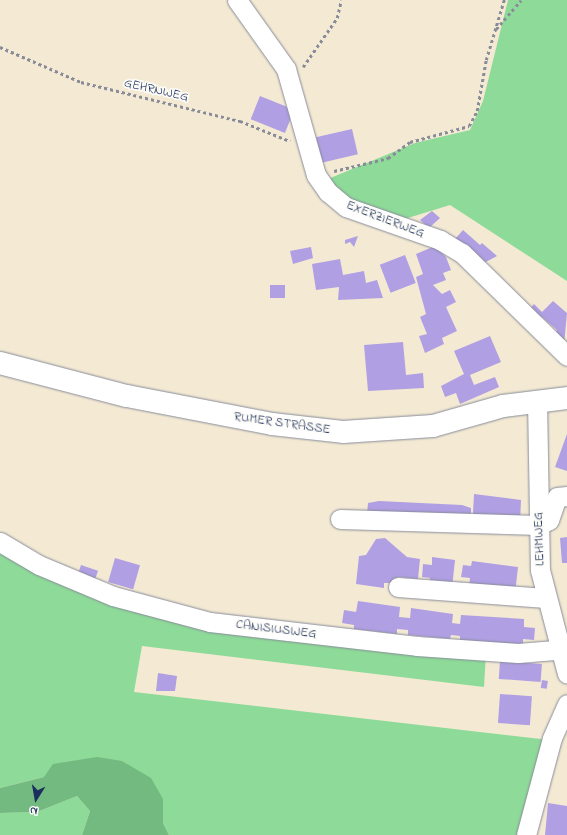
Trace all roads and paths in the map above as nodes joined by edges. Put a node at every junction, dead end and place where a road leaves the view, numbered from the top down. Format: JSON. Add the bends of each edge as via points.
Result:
{"nodes":[{"id":1,"x":237,"y":0,"type":"edge"},
{"id":2,"x":341,"y":0,"type":"edge"},
{"id":3,"x":504,"y":0,"type":"edge"},
{"id":4,"x":521,"y":0,"type":"edge"},
{"id":5,"x":495,"y":31,"type":"junction"},
{"id":6,"x":0,"y":47,"type":"edge"},
{"id":7,"x":292,"y":85,"type":"junction"},
{"id":8,"x":309,"y":151,"type":"junction"},
{"id":9,"x":316,"y":175,"type":"junction"},
{"id":10,"x":567,"y":356,"type":"edge"},
{"id":11,"x":0,"y":364,"type":"edge"},
{"id":12,"x":567,"y":398,"type":"edge"},
{"id":13,"x":537,"y":400,"type":"junction"},
{"id":14,"x":567,"y":496,"type":"edge"},
{"id":15,"x":340,"y":518,"type":"dead end"},
{"id":16,"x":539,"y":525,"type":"junction"},
{"id":17,"x":0,"y":542,"type":"edge"},
{"id":18,"x":398,"y":587,"type":"dead end"},
{"id":19,"x":546,"y":598,"type":"junction"},
{"id":20,"x":563,"y":650,"type":"edge"},
{"id":21,"x":567,"y":674,"type":"edge"},
{"id":22,"x":567,"y":704,"type":"edge"},
{"id":23,"x":526,"y":835,"type":"edge"}],
"edges":[{"from":1,"to":7,"type":"street","name":"EXERZIERWEG","via":[[276,53]]},
{"from":2,"to":7,"type":"path","via":[[337,18]]},
{"from":3,"to":5,"type":"path"},
{"from":4,"to":5,"type":"path"},
{"from":5,"to":9,"type":"path","via":[[477,111],[469,126],[410,142],[388,158]]},
{"from":6,"to":8,"type":"path","name":"GEHRNWEG","via":[[101,88],[256,126]]},
{"from":7,"to":8,"type":"street","name":"EXERZIERWEG"},
{"from":8,"to":9,"type":"street","name":"EXERZIERWEG"},
{"from":9,"to":10,"type":"street","name":"EXERZIERWEG","via":[[328,192],[346,207],[440,240],[462,253]]},
{"from":11,"to":13,"type":"main road","name":"RUMER STRASSE","via":[[128,396],[272,424],[343,432],[433,426]]},
{"from":12,"to":13,"type":"main road","name":"RUMER STRASSE"},
{"from":13,"to":16,"type":"street","name":"LEHMWEG"},
{"from":14,"to":16,"type":"street","via":[[557,497],[549,520]]},
{"from":15,"to":16,"type":"street"},
{"from":16,"to":19,"type":"street","name":"LEHMWEG","via":[[540,570]]},
{"from":17,"to":20,"type":"street","name":"CANISIUSWEG","via":[[39,565],[113,596],[210,622],[417,646],[518,653]]},
{"from":18,"to":19,"type":"street"},
{"from":19,"to":20,"type":"street","name":"LEHMWEG"},
{"from":20,"to":21,"type":"street","name":"LEHMWEG"},
{"from":22,"to":23,"type":"street","via":[[552,738]]}]}
